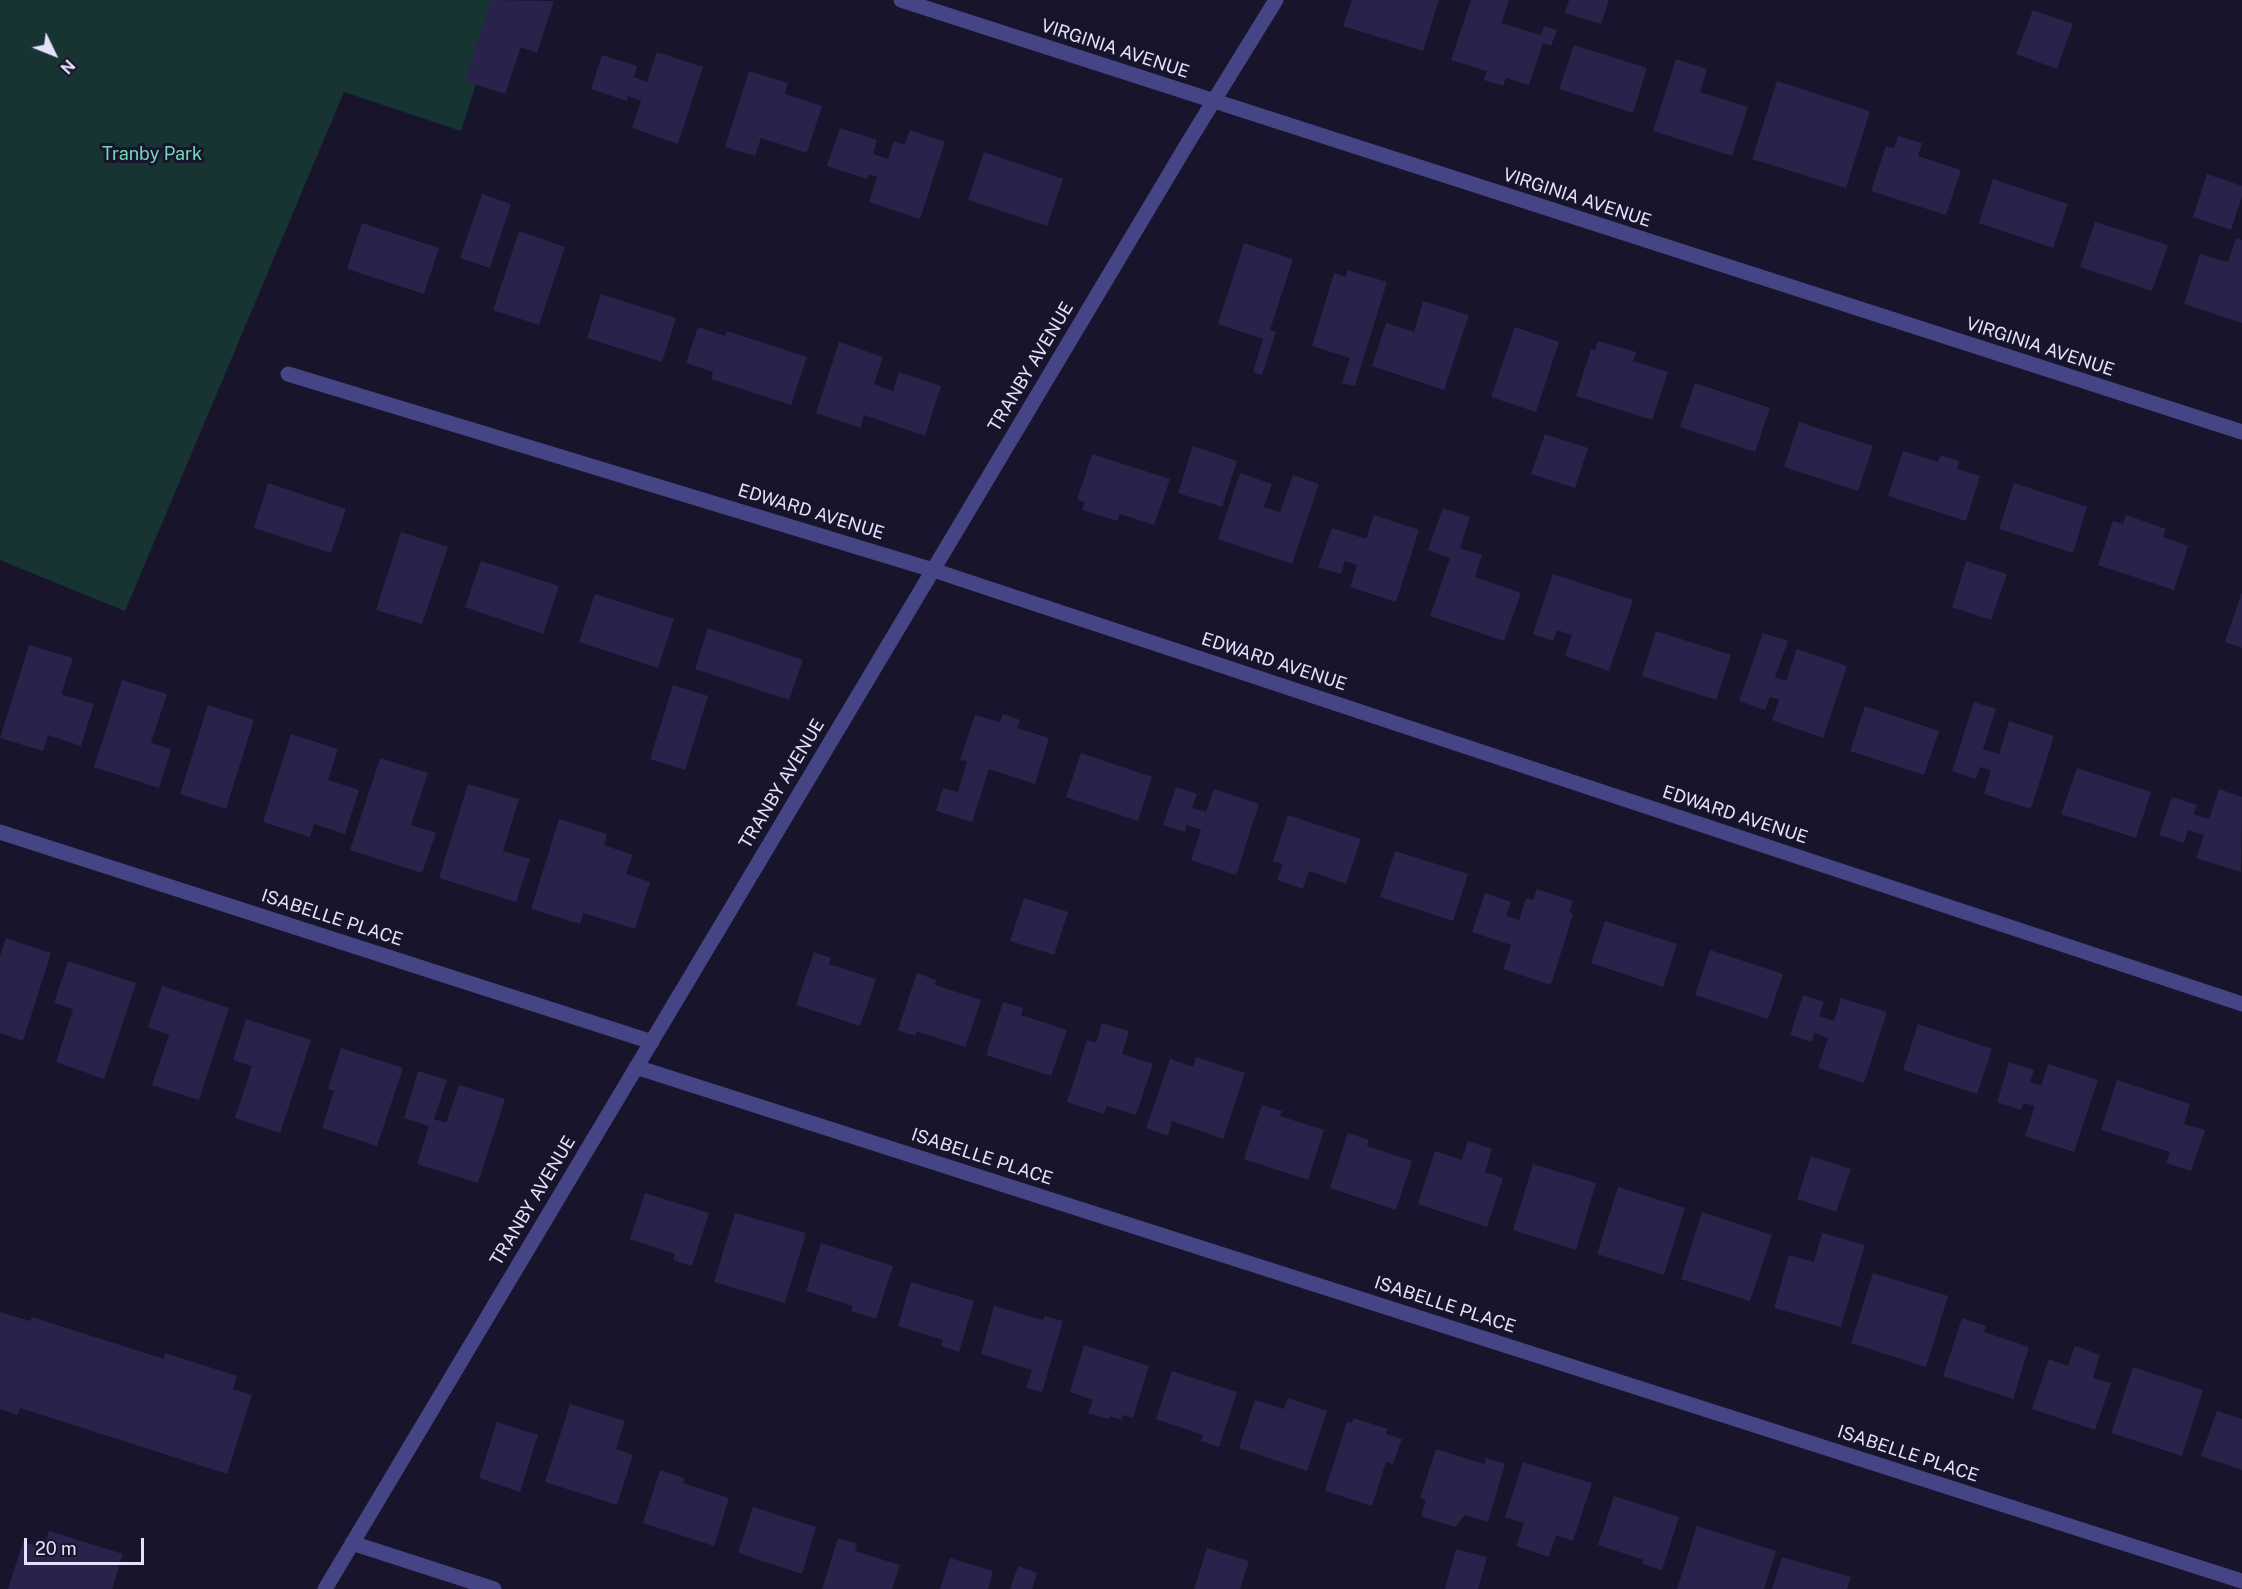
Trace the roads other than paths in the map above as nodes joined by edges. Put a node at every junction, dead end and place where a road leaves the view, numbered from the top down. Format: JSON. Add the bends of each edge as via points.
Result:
{"nodes":[{"id":1,"x":901,"y":0,"type":"edge"},
{"id":2,"x":1276,"y":0,"type":"edge"},
{"id":3,"x":1212,"y":102,"type":"junction"},
{"id":4,"x":288,"y":374,"type":"dead end"},
{"id":5,"x":2242,"y":432,"type":"edge"},
{"id":6,"x":933,"y":570,"type":"junction"},
{"id":7,"x":0,"y":832,"type":"edge"},
{"id":8,"x":2242,"y":1004,"type":"edge"},
{"id":9,"x":652,"y":1041,"type":"junction"},
{"id":10,"x":636,"y":1067,"type":"junction"},
{"id":11,"x":352,"y":1543,"type":"junction"},
{"id":12,"x":2242,"y":1581,"type":"edge"},
{"id":13,"x":325,"y":1589,"type":"edge"},
{"id":14,"x":494,"y":1589,"type":"edge"}],
"edges":[{"from":1,"to":3,"type":"street","name":"VIRGINIA AVENUE"},
{"from":2,"to":3,"type":"street","name":"TRANBY AVENUE"},
{"from":3,"to":5,"type":"street","name":"VIRGINIA AVENUE"},
{"from":3,"to":6,"type":"street","name":"TRANBY AVENUE"},
{"from":4,"to":6,"type":"street","name":"EDWARD AVENUE"},
{"from":6,"to":8,"type":"street","name":"EDWARD AVENUE"},
{"from":6,"to":9,"type":"street","name":"TRANBY AVENUE"},
{"from":7,"to":9,"type":"street","name":"ISABELLE PLACE"},
{"from":9,"to":10,"type":"street","name":"TRANBY AVENUE"},
{"from":10,"to":11,"type":"street","name":"TRANBY AVENUE"},
{"from":10,"to":12,"type":"street","name":"ISABELLE PLACE"},
{"from":11,"to":13,"type":"street","name":"TRANBY AVENUE"},
{"from":11,"to":14,"type":"street"}]}
